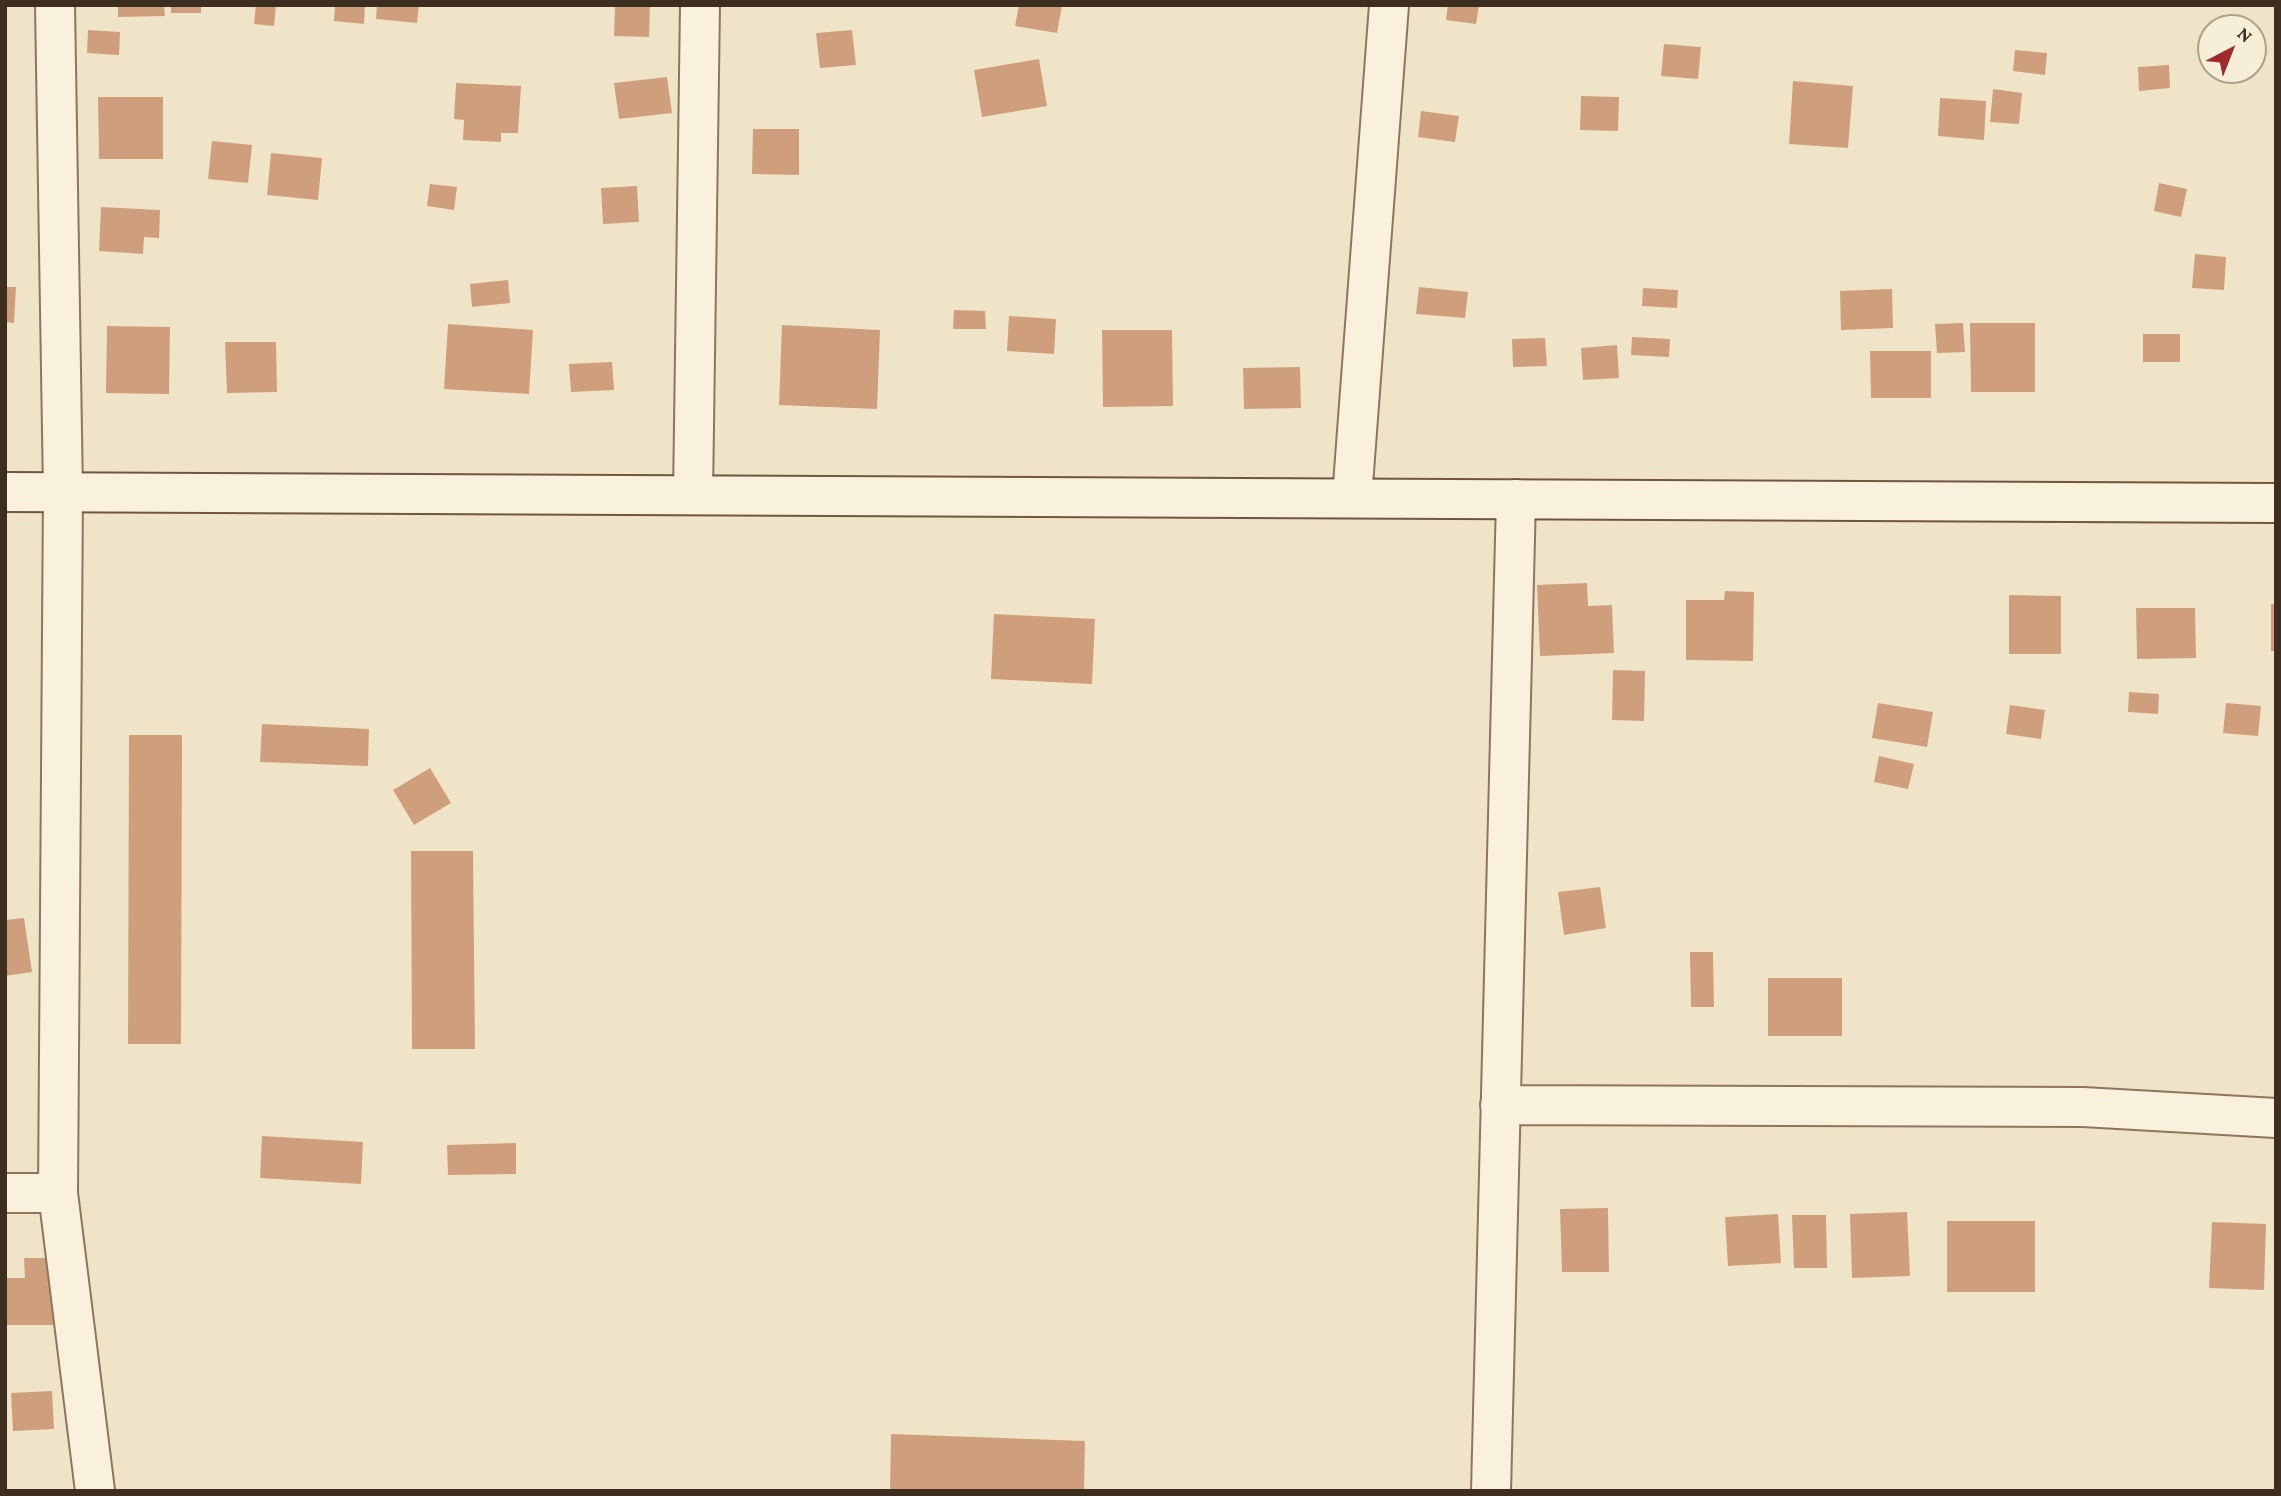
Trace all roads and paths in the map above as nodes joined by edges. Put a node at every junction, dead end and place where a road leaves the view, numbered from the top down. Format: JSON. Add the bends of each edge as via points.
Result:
{"nodes":[{"id":1,"x":55,"y":5,"type":"edge"},
{"id":2,"x":700,"y":5,"type":"edge"},
{"id":3,"x":1389,"y":5,"type":"edge"},
{"id":4,"x":5,"y":492,"type":"edge"},
{"id":5,"x":63,"y":492,"type":"junction"},
{"id":6,"x":693,"y":495,"type":"junction"},
{"id":7,"x":1352,"y":498,"type":"junction"},
{"id":8,"x":1516,"y":499,"type":"junction"},
{"id":9,"x":2276,"y":503,"type":"edge"},
{"id":10,"x":1500,"y":1105,"type":"junction"},
{"id":11,"x":2276,"y":1118,"type":"edge"},
{"id":12,"x":5,"y":1193,"type":"edge"},
{"id":13,"x":58,"y":1193,"type":"junction"},
{"id":14,"x":95,"y":1491,"type":"edge"},
{"id":15,"x":1491,"y":1491,"type":"edge"}],
"edges":[{"from":1,"to":5,"type":"street"},
{"from":2,"to":6,"type":"street"},
{"from":3,"to":7,"type":"street"},
{"from":4,"to":5,"type":"street"},
{"from":5,"to":6,"type":"street"},
{"from":5,"to":13,"type":"street"},
{"from":6,"to":7,"type":"street"},
{"from":7,"to":8,"type":"street"},
{"from":8,"to":9,"type":"street"},
{"from":8,"to":10,"type":"street"},
{"from":10,"to":11,"type":"street","via":[[2083,1107]]},
{"from":10,"to":15,"type":"street"},
{"from":12,"to":13,"type":"street"},
{"from":13,"to":14,"type":"street"}]}
